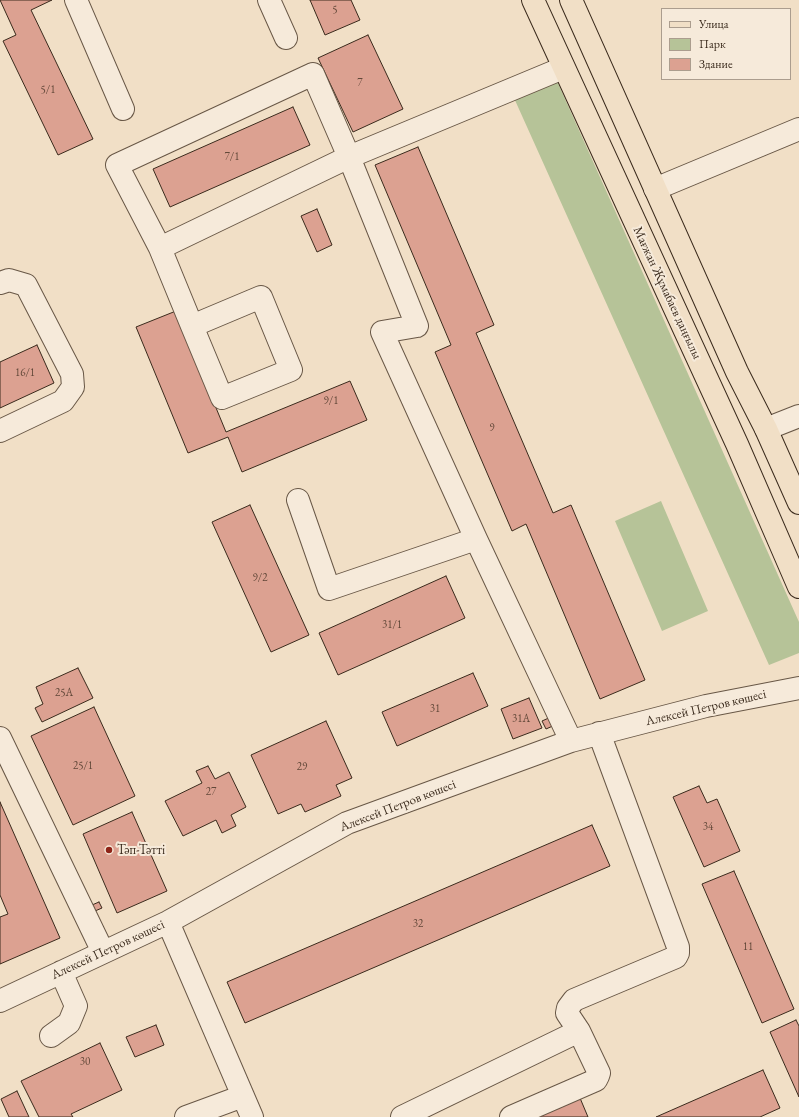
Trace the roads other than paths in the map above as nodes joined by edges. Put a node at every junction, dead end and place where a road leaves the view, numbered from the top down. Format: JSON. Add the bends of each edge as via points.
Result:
{"nodes":[{"id":1,"x":76,"y":0,"type":"edge"},
{"id":2,"x":269,"y":0,"type":"edge"},
{"id":3,"x":533,"y":0,"type":"edge"},
{"id":4,"x":571,"y":0,"type":"edge"},
{"id":5,"x":286,"y":38,"type":"dead end"},
{"id":6,"x":563,"y":68,"type":"junction"},
{"id":7,"x":123,"y":109,"type":"dead end"},
{"id":8,"x":799,"y":129,"type":"edge"},
{"id":9,"x":349,"y":157,"type":"junction"},
{"id":10,"x":656,"y":189,"type":"junction"},
{"id":11,"x":160,"y":248,"type":"junction"},
{"id":12,"x":0,"y":283,"type":"edge"},
{"id":13,"x":192,"y":326,"type":"junction"},
{"id":14,"x":799,"y":416,"type":"edge"},
{"id":15,"x":766,"y":429,"type":"junction"},
{"id":16,"x":0,"y":431,"type":"edge"},
{"id":17,"x":298,"y":500,"type":"dead end"},
{"id":18,"x":799,"y":503,"type":"edge"},
{"id":19,"x":476,"y":539,"type":"junction"},
{"id":20,"x":799,"y":587,"type":"edge"},
{"id":21,"x":799,"y":688,"type":"edge"},
{"id":22,"x":599,"y":734,"type":"junction"},
{"id":23,"x":0,"y":738,"type":"edge"},
{"id":24,"x":571,"y":740,"type":"junction"},
{"id":25,"x":168,"y":922,"type":"junction"},
{"id":26,"x":103,"y":952,"type":"junction"},
{"id":27,"x":61,"y":972,"type":"junction"},
{"id":28,"x":0,"y":1001,"type":"edge"},
{"id":29,"x":579,"y":1031,"type":"junction"},
{"id":30,"x":51,"y":1036,"type":"dead end"},
{"id":31,"x":243,"y":1096,"type":"junction"},
{"id":32,"x":186,"y":1117,"type":"edge"},
{"id":33,"x":252,"y":1117,"type":"edge"},
{"id":34,"x":402,"y":1117,"type":"edge"},
{"id":35,"x":511,"y":1117,"type":"edge"}],
"edges":[{"from":1,"to":7,"type":"street"},
{"from":2,"to":5,"type":"street"},
{"from":3,"to":6,"type":"main road","name":"Мағжан Жұмабаев даңғылы"},
{"from":4,"to":10,"type":"main road"},
{"from":6,"to":9,"type":"street"},
{"from":6,"to":20,"type":"main road","name":"Мағжан Жұмабаев даңғылы","via":[[738,444]]},
{"from":8,"to":10,"type":"street"},
{"from":9,"to":11,"type":"street"},
{"from":9,"to":11,"type":"street","via":[[313,74],[117,165]]},
{"from":9,"to":19,"type":"street","via":[[417,326],[382,332]]},
{"from":10,"to":15,"type":"main road","via":[[737,372]]},
{"from":11,"to":13,"type":"street"},
{"from":12,"to":16,"type":"street","via":[[9,280],[26,285],[72,374],[72,387],[63,401]]},
{"from":13,"to":13,"type":"street","via":[[222,398],[291,370],[261,297]]},
{"from":14,"to":15,"type":"street"},
{"from":15,"to":18,"type":"main road"},
{"from":17,"to":19,"type":"street","via":[[330,589]]},
{"from":19,"to":24,"type":"street"},
{"from":21,"to":22,"type":"street","name":"Алексей Петров көшесі","via":[[706,706]]},
{"from":22,"to":24,"type":"street","name":"Алексей Петров көшесі"},
{"from":22,"to":29,"type":"street","via":[[678,948],[678,954],[574,1000],[567,1013]]},
{"from":23,"to":26,"type":"street"},
{"from":24,"to":25,"type":"street","name":"Алексей Петров көшесі","via":[[347,824]]},
{"from":25,"to":26,"type":"street","name":"Алексей Петров көшесі"},
{"from":25,"to":31,"type":"street"},
{"from":26,"to":27,"type":"street","name":"Алексей Петров көшесі"},
{"from":27,"to":28,"type":"street","name":"Алексей Петров көшесі"},
{"from":27,"to":30,"type":"street","via":[[76,1006],[69,1023]]},
{"from":29,"to":34,"type":"street"},
{"from":29,"to":35,"type":"street","via":[[599,1073],[596,1080]]},
{"from":31,"to":32,"type":"street"},
{"from":31,"to":33,"type":"street"}]}
